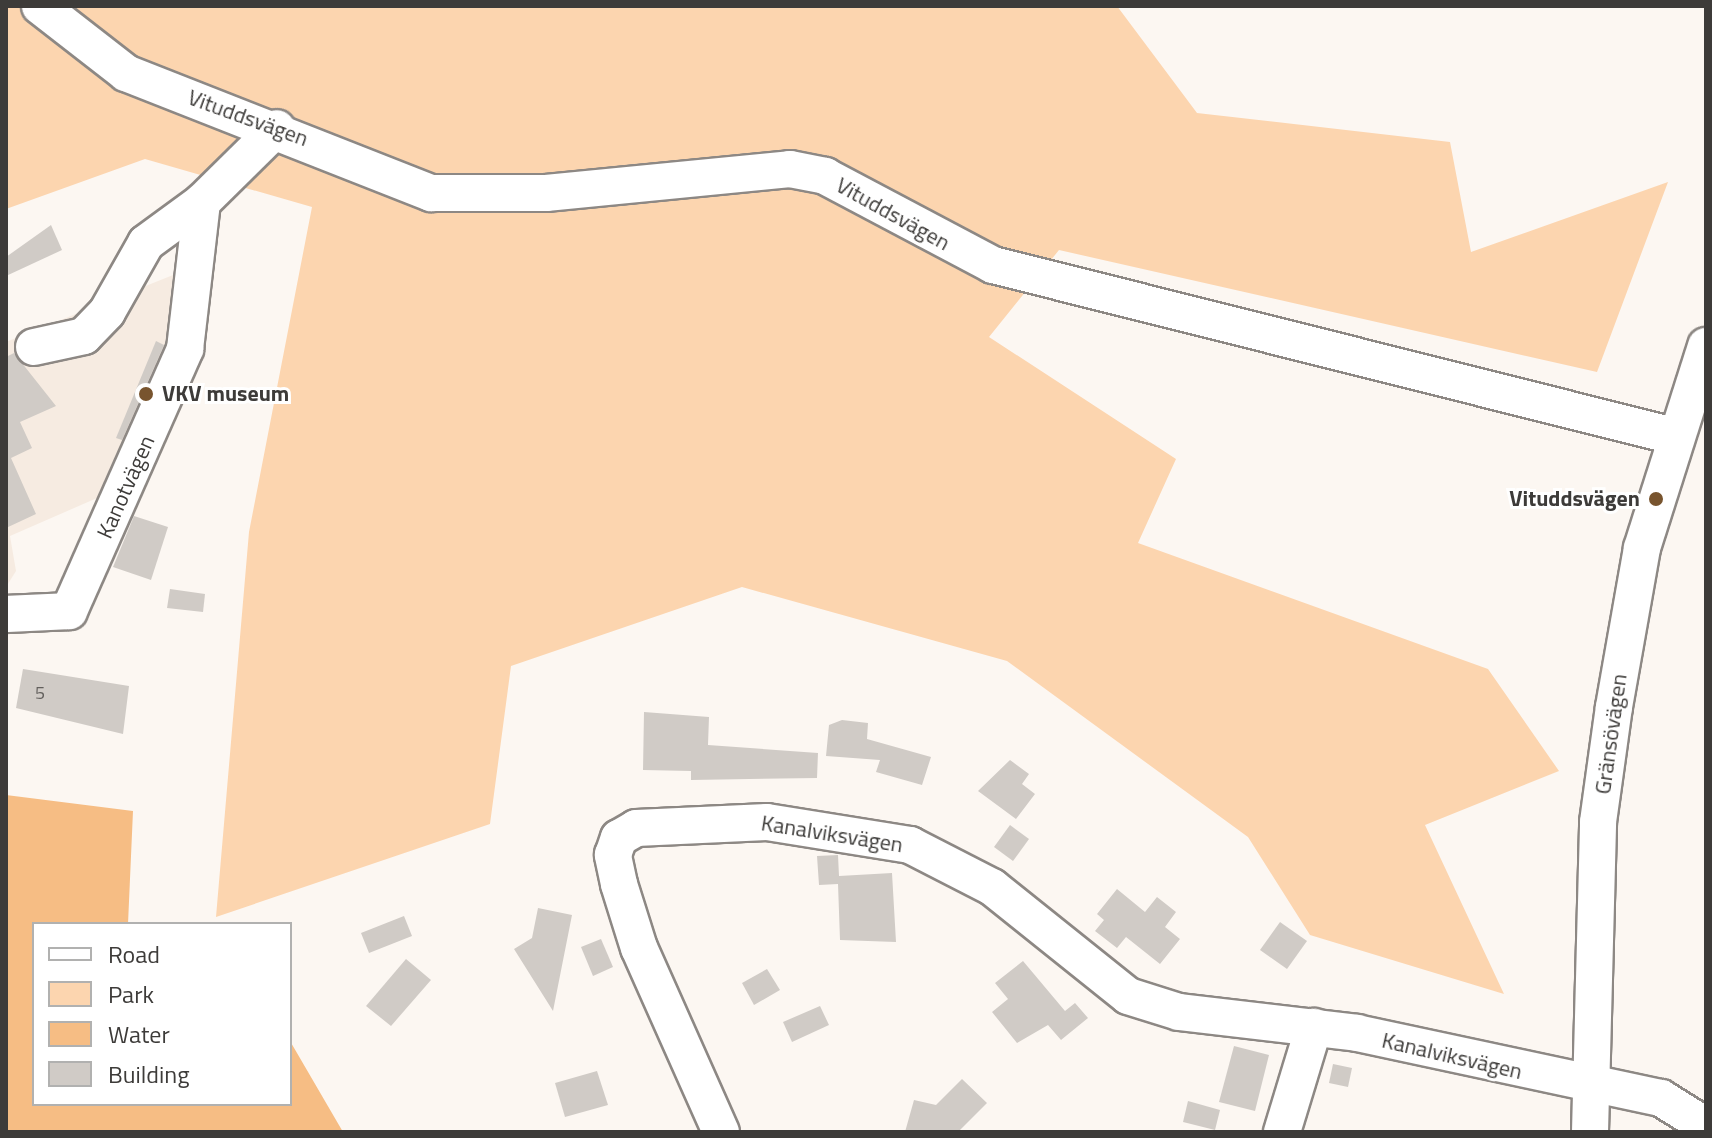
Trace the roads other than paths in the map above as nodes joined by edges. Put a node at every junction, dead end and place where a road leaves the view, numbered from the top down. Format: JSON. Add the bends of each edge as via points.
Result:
{"nodes":[{"id":1,"x":40,"y":6,"type":"edge"},
{"id":2,"x":277,"y":128,"type":"junction"},
{"id":3,"x":202,"y":202,"type":"junction"},
{"id":4,"x":1706,"y":346,"type":"edge"},
{"id":5,"x":34,"y":347,"type":"dead end"},
{"id":6,"x":1674,"y":436,"type":"junction"},
{"id":7,"x":6,"y":614,"type":"edge"},
{"id":8,"x":1314,"y":1027,"type":"junction"},
{"id":9,"x":1591,"y":1088,"type":"junction"},
{"id":10,"x":1706,"y":1126,"type":"edge"},
{"id":11,"x":721,"y":1132,"type":"edge"},
{"id":12,"x":1282,"y":1132,"type":"edge"},
{"id":13,"x":1590,"y":1132,"type":"edge"}],
"edges":[{"from":1,"to":2,"type":"street","name":"Vituddsvägen","via":[[126,73]]},
{"from":2,"to":3,"type":"street"},
{"from":2,"to":6,"type":"street","name":"Vituddsvägen","via":[[399,183],[476,197],[790,169],[825,176],[993,265]]},
{"from":3,"to":5,"type":"street","via":[[146,243],[107,312],[84,336]]},
{"from":3,"to":7,"type":"street","name":"Kanotvägen","via":[[185,349],[69,611]]},
{"from":4,"to":6,"type":"street","name":"Gränsövägen"},
{"from":6,"to":9,"type":"street","name":"Gränsövägen","via":[[1642,548],[1598,822]]},
{"from":8,"to":9,"type":"street","name":"Kanalviksvägen"},
{"from":8,"to":11,"type":"street","name":"Kanalviksvägen","via":[[1179,1012],[1128,996],[992,887],[910,845],[767,822],[636,828],[619,838],[613,855],[619,884],[639,948]]},
{"from":8,"to":12,"type":"street"},
{"from":9,"to":10,"type":"street","name":"Kanalviksvägen","via":[[1661,1098]]},
{"from":9,"to":13,"type":"street","name":"Gränsövägen"}]}
